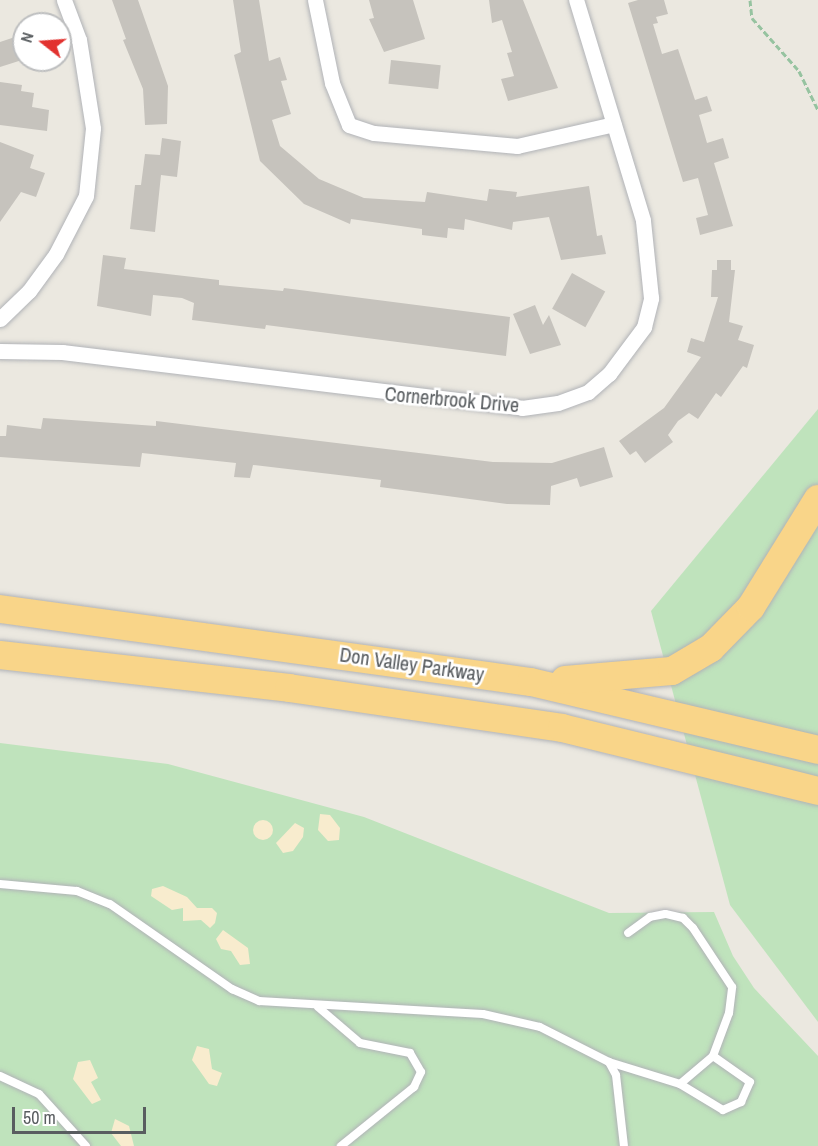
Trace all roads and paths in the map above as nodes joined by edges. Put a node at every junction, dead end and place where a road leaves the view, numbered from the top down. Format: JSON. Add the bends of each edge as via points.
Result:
{"nodes":[{"id":1,"x":64,"y":0,"type":"edge"},
{"id":2,"x":315,"y":0,"type":"edge"},
{"id":3,"x":576,"y":0,"type":"edge"},
{"id":4,"x":750,"y":0,"type":"edge"},
{"id":5,"x":818,"y":110,"type":"edge"},
{"id":6,"x":614,"y":124,"type":"junction"},
{"id":7,"x":0,"y":319,"type":"edge"},
{"id":8,"x":0,"y":351,"type":"edge"},
{"id":9,"x":818,"y":499,"type":"edge"},
{"id":10,"x":0,"y":609,"type":"edge"},
{"id":11,"x":0,"y":655,"type":"edge"},
{"id":12,"x":531,"y":682,"type":"junction"},
{"id":13,"x":818,"y":750,"type":"edge"},
{"id":14,"x":818,"y":790,"type":"edge"},
{"id":15,"x":0,"y":884,"type":"edge"},
{"id":16,"x":628,"y":933,"type":"dead end"},
{"id":17,"x":318,"y":1007,"type":"junction"},
{"id":18,"x":713,"y":1056,"type":"junction"},
{"id":19,"x":609,"y":1062,"type":"junction"},
{"id":20,"x":0,"y":1076,"type":"edge"},
{"id":21,"x":680,"y":1084,"type":"junction"},
{"id":22,"x":86,"y":1146,"type":"edge"},
{"id":23,"x":341,"y":1146,"type":"edge"},
{"id":24,"x":624,"y":1146,"type":"edge"}],
"edges":[{"from":1,"to":7,"type":"street","via":[[79,40],[93,128],[86,196],[56,254],[29,291]]},
{"from":2,"to":6,"type":"street","via":[[332,83],[349,124],[374,133],[517,147]]},
{"from":3,"to":6,"type":"street","name":"Cornerbrook Drive"},
{"from":4,"to":5,"type":"path","via":[[752,18],[799,71]]},
{"from":6,"to":8,"type":"street","name":"Cornerbrook Drive","via":[[643,220],[651,298],[644,327],[609,374],[578,396],[522,408],[62,352]]},
{"from":9,"to":12,"type":"highway","via":[[751,607],[711,648],[672,671]]},
{"from":10,"to":12,"type":"highway","name":"Don Valley Parkway"},
{"from":11,"to":14,"type":"highway","name":"Don Valley Parkway","via":[[289,688],[562,728]]},
{"from":12,"to":13,"type":"highway","name":"Don Valley Parkway"},
{"from":15,"to":17,"type":"lane","via":[[77,891],[147,927],[232,989],[259,1001]]},
{"from":16,"to":18,"type":"lane","via":[[650,917],[683,918],[725,974],[732,1001]]},
{"from":17,"to":19,"type":"lane","via":[[483,1014],[540,1027]]},
{"from":17,"to":23,"type":"lane","via":[[360,1043],[410,1053],[421,1072],[414,1087]]},
{"from":18,"to":21,"type":"lane"},
{"from":18,"to":21,"type":"lane","via":[[750,1082],[741,1102],[723,1110]]},
{"from":19,"to":21,"type":"lane"},
{"from":19,"to":24,"type":"lane","via":[[616,1075]]},
{"from":20,"to":22,"type":"lane","via":[[39,1094]]}]}
